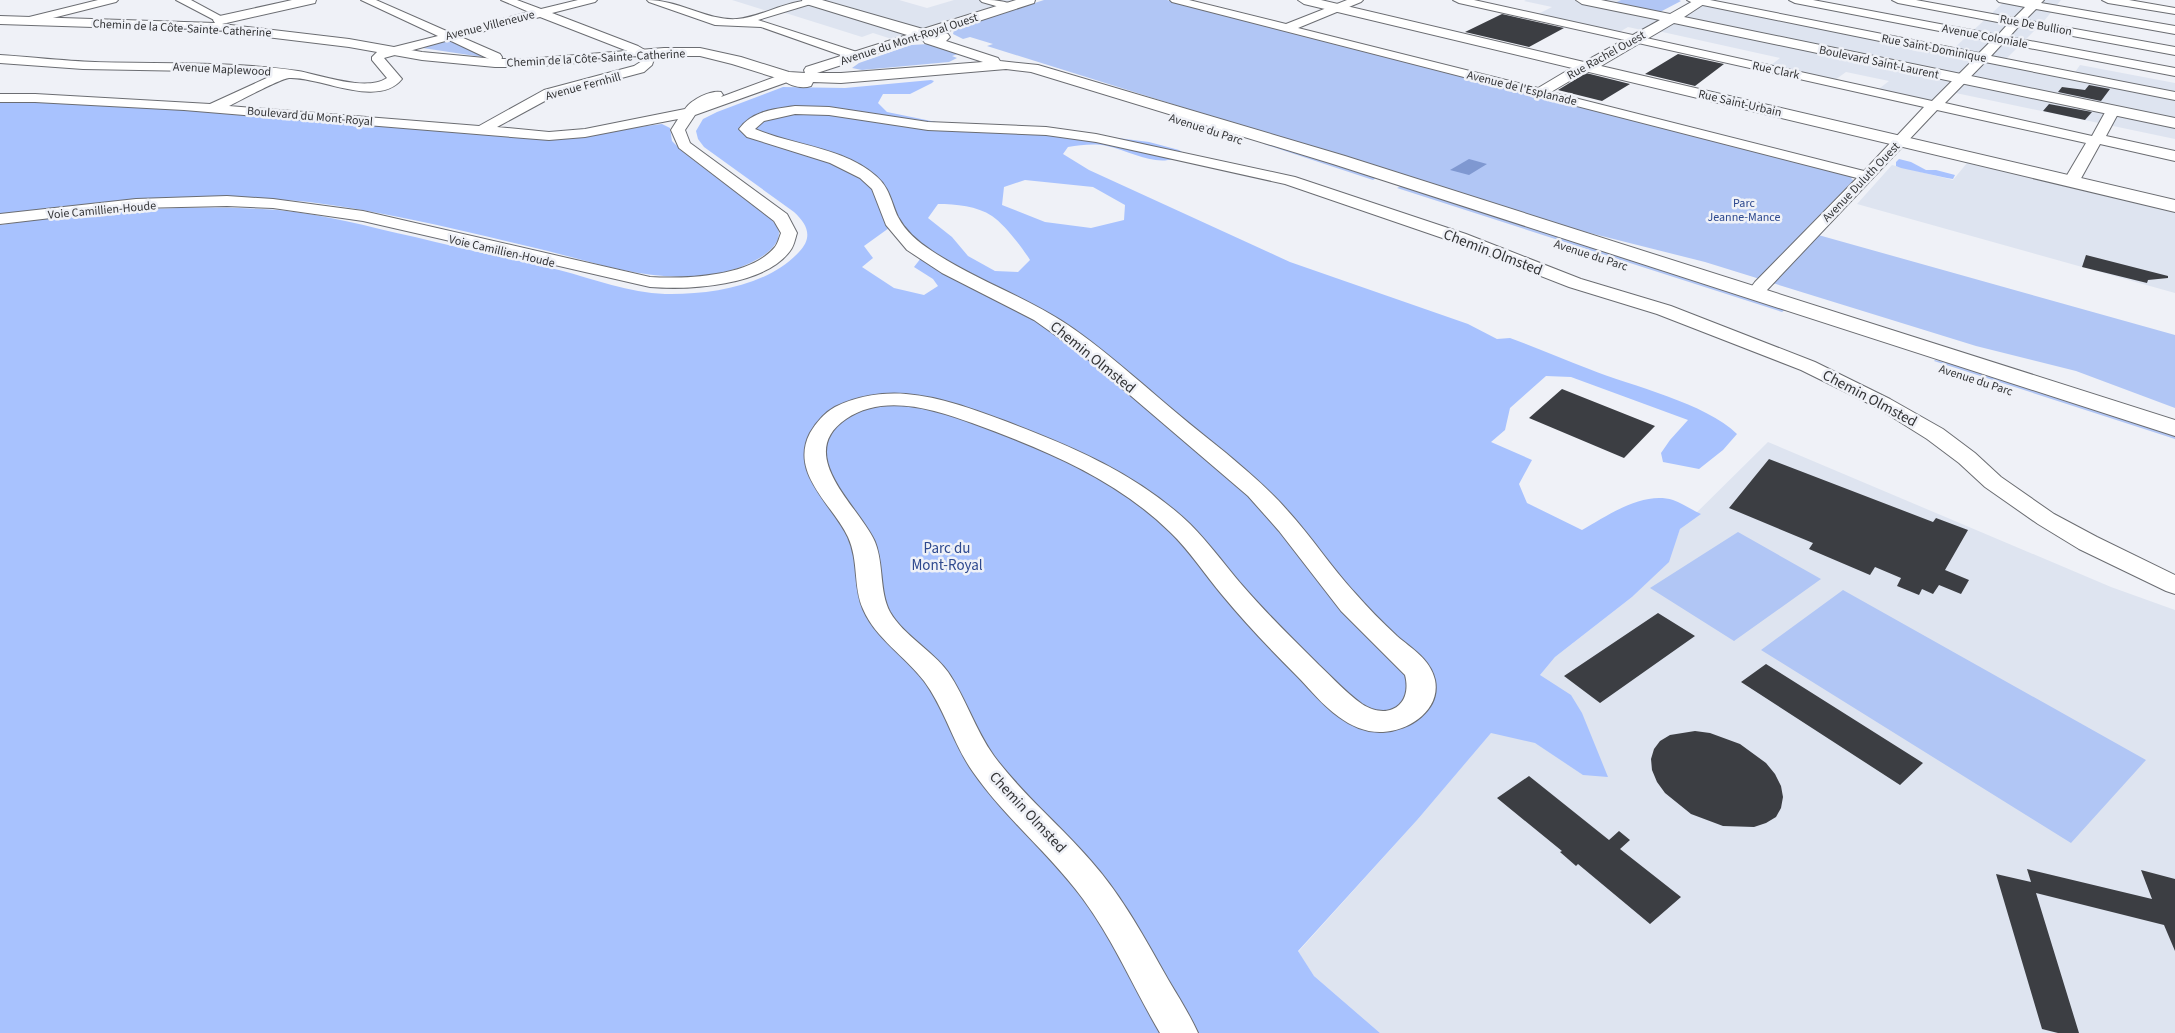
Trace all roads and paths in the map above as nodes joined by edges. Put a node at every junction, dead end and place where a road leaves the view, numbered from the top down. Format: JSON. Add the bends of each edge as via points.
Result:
{"nodes":[{"id":1,"x":61,"y":0,"type":"edge"},
{"id":2,"x":112,"y":0,"type":"edge"},
{"id":3,"x":182,"y":0,"type":"edge"},
{"id":4,"x":308,"y":0,"type":"edge"},
{"id":5,"x":367,"y":0,"type":"edge"},
{"id":6,"x":507,"y":0,"type":"edge"},
{"id":7,"x":654,"y":0,"type":"edge"},
{"id":8,"x":809,"y":0,"type":"edge"},
{"id":9,"x":986,"y":0,"type":"edge"},
{"id":10,"x":1029,"y":0,"type":"edge"},
{"id":11,"x":1176,"y":0,"type":"edge"},
{"id":12,"x":1304,"y":0,"type":"edge"},
{"id":13,"x":1357,"y":0,"type":"edge"},
{"id":14,"x":1459,"y":0,"type":"edge"},
{"id":15,"x":1582,"y":0,"type":"edge"},
{"id":16,"x":1699,"y":0,"type":"edge"},
{"id":17,"x":1795,"y":0,"type":"edge"},
{"id":18,"x":1898,"y":0,"type":"edge"},
{"id":19,"x":2003,"y":0,"type":"edge"},
{"id":20,"x":2108,"y":0,"type":"edge"},
{"id":21,"x":589,"y":1,"type":"edge"},
{"id":22,"x":2035,"y":3,"type":"edge"},
{"id":23,"x":1010,"y":6,"type":"junction"},
{"id":24,"x":1337,"y":8,"type":"junction"},
{"id":25,"x":70,"y":9,"type":"junction"},
{"id":26,"x":2175,"y":11,"type":"edge"},
{"id":27,"x":540,"y":12,"type":"junction"},
{"id":28,"x":1670,"y":18,"type":"junction"},
{"id":29,"x":0,"y":20,"type":"edge"},
{"id":30,"x":29,"y":20,"type":"junction"},
{"id":31,"x":222,"y":20,"type":"junction"},
{"id":32,"x":2017,"y":22,"type":"junction"},
{"id":33,"x":739,"y":23,"type":"junction"},
{"id":34,"x":200,"y":26,"type":"junction"},
{"id":35,"x":1286,"y":28,"type":"junction"},
{"id":36,"x":2175,"y":30,"type":"edge"},
{"id":37,"x":926,"y":34,"type":"junction"},
{"id":38,"x":448,"y":36,"type":"junction"},
{"id":39,"x":1635,"y":39,"type":"junction"},
{"id":40,"x":2000,"y":39,"type":"junction"},
{"id":41,"x":393,"y":50,"type":"junction"},
{"id":42,"x":2175,"y":51,"type":"edge"},
{"id":43,"x":644,"y":54,"type":"junction"},
{"id":44,"x":856,"y":56,"type":"junction"},
{"id":45,"x":1982,"y":58,"type":"junction"},
{"id":46,"x":0,"y":59,"type":"edge"},
{"id":47,"x":495,"y":63,"type":"junction"},
{"id":48,"x":1006,"y":65,"type":"junction"},
{"id":49,"x":1585,"y":66,"type":"junction"},
{"id":50,"x":2175,"y":72,"type":"edge"},
{"id":51,"x":1031,"y":73,"type":"junction"},
{"id":52,"x":286,"y":74,"type":"junction"},
{"id":53,"x":788,"y":77,"type":"junction"},
{"id":54,"x":1960,"y":79,"type":"junction"},
{"id":55,"x":1541,"y":92,"type":"junction"},
{"id":56,"x":1126,"y":94,"type":"junction"},
{"id":57,"x":2175,"y":96,"type":"edge"},
{"id":58,"x":0,"y":98,"type":"edge"},
{"id":59,"x":715,"y":100,"type":"junction"},
{"id":60,"x":1935,"y":105,"type":"junction"},
{"id":61,"x":214,"y":108,"type":"junction"},
{"id":62,"x":2113,"y":110,"type":"junction"},
{"id":63,"x":690,"y":112,"type":"junction"},
{"id":64,"x":2175,"y":123,"type":"edge"},
{"id":65,"x":620,"y":126,"type":"junction"},
{"id":66,"x":678,"y":130,"type":"junction"},
{"id":67,"x":481,"y":131,"type":"junction"},
{"id":68,"x":2096,"y":139,"type":"junction"},
{"id":69,"x":1900,"y":141,"type":"junction"},
{"id":70,"x":2175,"y":156,"type":"edge"},
{"id":71,"x":1867,"y":176,"type":"junction"},
{"id":72,"x":2071,"y":182,"type":"junction"},
{"id":73,"x":2175,"y":206,"type":"edge"},
{"id":74,"x":0,"y":220,"type":"edge"},
{"id":75,"x":1761,"y":286,"type":"dead end"},
{"id":76,"x":2175,"y":428,"type":"edge"},
{"id":77,"x":2175,"y":445,"type":"edge"},
{"id":78,"x":2175,"y":585,"type":"edge"},
{"id":79,"x":1180,"y":1033,"type":"edge"}],
"edges":[{"from":1,"to":25,"type":"street","via":[[64,7]]},
{"from":2,"to":25,"type":"street"},
{"from":3,"to":31,"type":"street"},
{"from":4,"to":31,"type":"main road"},
{"from":5,"to":38,"type":"street"},
{"from":6,"to":27,"type":"street"},
{"from":7,"to":33,"type":"street","via":[[716,21]]},
{"from":8,"to":33,"type":"street"},
{"from":8,"to":37,"type":"main road","name":"Avenue du Parc"},
{"from":9,"to":23,"type":"street"},
{"from":10,"to":23,"type":"main road","name":"Avenue du Mont-Royal Ouest"},
{"from":11,"to":35,"type":"street","name":"Avenue de l'Esplanade"},
{"from":12,"to":24,"type":"main road","name":"Rue Saint-Urbain"},
{"from":13,"to":24,"type":"street"},
{"from":14,"to":39,"type":"street","name":"Rue Clark"},
{"from":15,"to":28,"type":"main road","name":"Boulevard Saint-Laurent"},
{"from":16,"to":28,"type":"main road","name":"Rue Rachel Ouest"},
{"from":16,"to":45,"type":"street","name":"Rue Saint-Dominique"},
{"from":17,"to":40,"type":"street","name":"Avenue Coloniale"},
{"from":18,"to":32,"type":"street","name":"Rue De Bullion"},
{"from":19,"to":22,"type":"street"},
{"from":20,"to":26,"type":"street"},
{"from":21,"to":27,"type":"street","name":"Avenue Villeneuve"},
{"from":22,"to":32,"type":"street","name":"Avenue Duluth Ouest"},
{"from":22,"to":36,"type":"street"},
{"from":23,"to":37,"type":"main road","name":"Avenue du Mont-Royal Ouest"},
{"from":24,"to":35,"type":"street"},
{"from":24,"to":49,"type":"main road","name":"Rue Saint-Urbain"},
{"from":25,"to":30,"type":"street"},
{"from":27,"to":38,"type":"street","name":"Avenue Villeneuve"},
{"from":27,"to":43,"type":"street"},
{"from":28,"to":39,"type":"main road","name":"Rue Rachel Ouest"},
{"from":28,"to":54,"type":"main road","name":"Boulevard Saint-Laurent"},
{"from":29,"to":30,"type":"main road","name":"Chemin de la Côte-Sainte-Catherine"},
{"from":30,"to":34,"type":"main road","name":"Chemin de la Côte-Sainte-Catherine"},
{"from":31,"to":34,"type":"main road"},
{"from":32,"to":40,"type":"street","name":"Avenue Duluth Ouest"},
{"from":32,"to":42,"type":"street","name":"Rue De Bullion"},
{"from":33,"to":44,"type":"street","via":[[762,24]]},
{"from":34,"to":41,"type":"main road","name":"Chemin de la Côte-Sainte-Catherine"},
{"from":35,"to":55,"type":"street","name":"Avenue de l'Esplanade"},
{"from":37,"to":44,"type":"main road","name":"Avenue du Mont-Royal Ouest"},
{"from":37,"to":48,"type":"main road","name":"Avenue du Parc","via":[[930,40]]},
{"from":37,"to":56,"type":"main road","name":"Avenue du Parc","via":[[1026,60]]},
{"from":38,"to":41,"type":"street","name":"Avenue Villeneuve"},
{"from":38,"to":47,"type":"street","via":[[496,57]]},
{"from":39,"to":49,"type":"main road","name":"Rue Rachel Ouest","via":[[1594,64]]},
{"from":39,"to":60,"type":"street","name":"Rue Clark"},
{"from":40,"to":45,"type":"street","name":"Avenue Duluth Ouest"},
{"from":40,"to":50,"type":"street","name":"Avenue Coloniale"},
{"from":41,"to":47,"type":"main road","name":"Chemin de la Côte-Sainte-Catherine"},
{"from":41,"to":52,"type":"street","name":"Avenue Maplewood","via":[[378,57],[394,77],[394,81],[385,86],[360,86]]},
{"from":43,"to":47,"type":"main road","name":"Chemin de la Côte-Sainte-Catherine"},
{"from":43,"to":53,"type":"main road","name":"Chemin de la Côte-Sainte-Catherine","via":[[713,54]]},
{"from":43,"to":67,"type":"street","name":"Avenue Fernhill","via":[[649,59],[640,69],[549,93]]},
{"from":44,"to":53,"type":"main road","name":"Avenue du Mont-Royal Ouest"},
{"from":45,"to":54,"type":"street","name":"Avenue Duluth Ouest"},
{"from":45,"to":57,"type":"street","name":"Rue Saint-Dominique"},
{"from":46,"to":52,"type":"street","name":"Avenue Maplewood","via":[[87,65],[230,68]]},
{"from":48,"to":51,"type":"main road","name":"Avenue du Parc"},
{"from":48,"to":53,"type":"main road","name":"Chemin de la Côte-Sainte-Catherine","via":[[841,78]]},
{"from":48,"to":56,"type":"main road","name":"Avenue du Parc","via":[[1033,68]]},
{"from":49,"to":55,"type":"street","name":"Rue Rachel Ouest"},
{"from":49,"to":69,"type":"main road","name":"Rue Saint-Urbain"},
{"from":51,"to":53,"type":"main road","name":"Chemin de la Côte-Sainte-Catherine","via":[[1004,71],[850,84],[805,83]]},
{"from":51,"to":77,"type":"main road","name":"Avenue du Parc"},
{"from":52,"to":61,"type":"street"},
{"from":53,"to":59,"type":"street","name":"Boulevard du Mont-Royal"},
{"from":54,"to":60,"type":"street","name":"Avenue Duluth Ouest"},
{"from":54,"to":62,"type":"main road","name":"Boulevard Saint-Laurent"},
{"from":55,"to":71,"type":"street","name":"Avenue de l'Esplanade"},
{"from":56,"to":76,"type":"main road","name":"Avenue du Parc"},
{"from":58,"to":61,"type":"street","name":"Boulevard du Mont-Royal"},
{"from":59,"to":63,"type":"street","name":"Boulevard du Mont-Royal"},
{"from":59,"to":65,"type":"street","name":"Boulevard du Mont-Royal"},
{"from":59,"to":74,"type":"street","name":"Voie Camillien-Houde","via":[[690,125],[692,141],[710,159],[786,215],[797,236],[786,253],[764,268],[713,284],[647,286],[344,215],[280,207],[142,206]]},
{"from":60,"to":68,"type":"street","name":"Rue Clark"},
{"from":60,"to":69,"type":"street","name":"Avenue Duluth Ouest"},
{"from":61,"to":67,"type":"street","name":"Boulevard du Mont-Royal"},
{"from":62,"to":64,"type":"main road","name":"Boulevard Saint-Laurent"},
{"from":62,"to":68,"type":"street"},
{"from":63,"to":65,"type":"street","name":"Boulevard du Mont-Royal"},
{"from":63,"to":66,"type":"street"},
{"from":65,"to":66,"type":"street","via":[[664,123]]},
{"from":65,"to":67,"type":"street","name":"Boulevard du Mont-Royal","via":[[558,136]]},
{"from":66,"to":74,"type":"street","name":"Voie Camillien-Houde","via":[[684,145],[785,222],[788,240],[769,260],[721,278],[660,283],[356,214],[256,202],[142,204]]},
{"from":68,"to":70,"type":"street","name":"Rue Clark"},
{"from":68,"to":72,"type":"street"},
{"from":69,"to":71,"type":"street","name":"Avenue Duluth Ouest"},
{"from":69,"to":72,"type":"main road","name":"Rue Saint-Urbain"},
{"from":71,"to":75,"type":"street","name":"Avenue Duluth Ouest"},
{"from":72,"to":73,"type":"main road","name":"Rue Saint-Urbain"},
{"from":78,"to":79,"type":"street","name":"Chemin Olmsted","via":[[2046,519],[1993,482],[1935,434],[1883,403],[1808,366],[1689,319],[1523,265],[1460,238],[1289,180],[1072,134],[944,128],[824,110],[795,110],[759,118],[747,126],[752,134],[840,162],[863,173],[880,190],[893,222],[912,245],[953,272],[1025,307],[1064,331],[1248,483],[1283,520],[1345,599],[1410,661],[1419,674],[1422,694],[1411,712],[1386,721],[1369,720],[1352,712],[1251,611],[1178,525],[1117,481],[1058,449],[952,409],[910,399],[862,404],[840,412],[826,424],[816,446],[816,463],[838,507],[857,531],[864,547],[874,607],[891,632],[939,679],[982,762],[1096,890]]}]}
